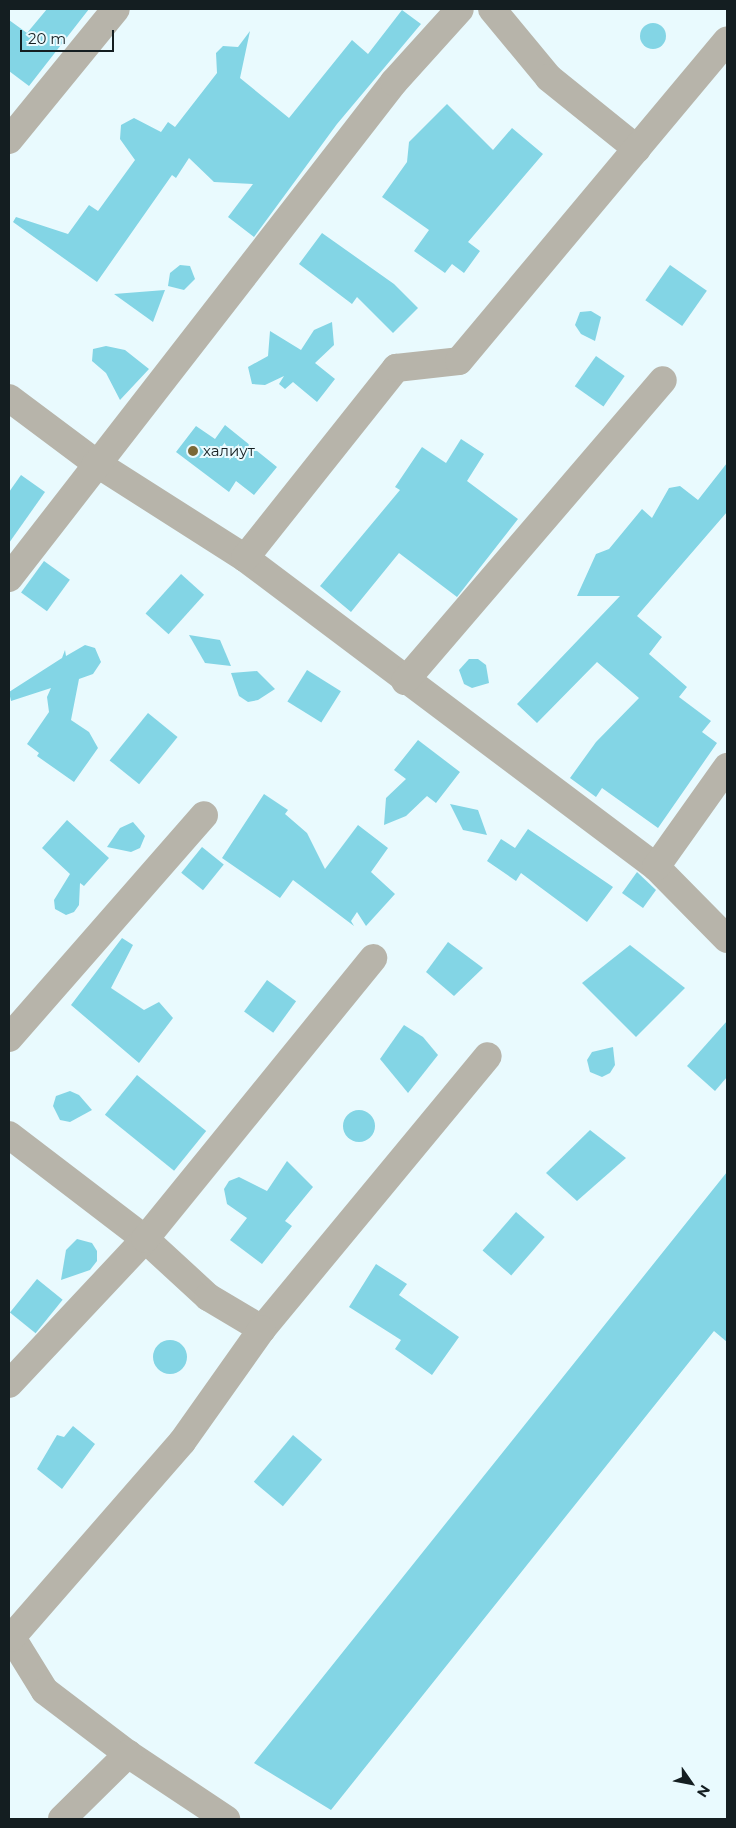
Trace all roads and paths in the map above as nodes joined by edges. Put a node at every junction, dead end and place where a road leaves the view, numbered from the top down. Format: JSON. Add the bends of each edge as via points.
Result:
{"nodes":[{"id":1,"x":116,"y":9,"type":"edge"},
{"id":2,"x":460,"y":9,"type":"edge"},
{"id":3,"x":492,"y":9,"type":"edge"},
{"id":4,"x":727,"y":40,"type":"edge"},
{"id":5,"x":9,"y":140,"type":"edge"},
{"id":6,"x":637,"y":149,"type":"junction"},
{"id":7,"x":663,"y":380,"type":"dead end"},
{"id":8,"x":9,"y":398,"type":"edge"},
{"id":9,"x":96,"y":464,"type":"junction"},
{"id":10,"x":245,"y":558,"type":"junction"},
{"id":11,"x":9,"y":578,"type":"edge"},
{"id":12,"x":405,"y":681,"type":"junction"},
{"id":13,"x":727,"y":767,"type":"edge"},
{"id":14,"x":204,"y":815,"type":"dead end"},
{"id":15,"x":656,"y":867,"type":"junction"},
{"id":16,"x":727,"y":940,"type":"edge"},
{"id":17,"x":373,"y":958,"type":"dead end"},
{"id":18,"x":9,"y":1038,"type":"edge"},
{"id":19,"x":488,"y":1056,"type":"dead end"},
{"id":20,"x":9,"y":1135,"type":"edge"},
{"id":21,"x":145,"y":1239,"type":"junction"},
{"id":22,"x":262,"y":1329,"type":"junction"},
{"id":23,"x":9,"y":1384,"type":"edge"},
{"id":24,"x":10,"y":1635,"type":"edge"},
{"id":25,"x":128,"y":1754,"type":"junction"},
{"id":26,"x":62,"y":1819,"type":"edge"},
{"id":27,"x":226,"y":1819,"type":"edge"}],
"edges":[{"from":1,"to":5,"type":"street"},
{"from":2,"to":9,"type":"street","via":[[394,82]]},
{"from":3,"to":6,"type":"street","via":[[549,78]]},
{"from":4,"to":6,"type":"street"},
{"from":6,"to":10,"type":"street","via":[[459,361],[396,368]]},
{"from":7,"to":12,"type":"street"},
{"from":8,"to":9,"type":"street"},
{"from":9,"to":10,"type":"street"},
{"from":9,"to":11,"type":"street"},
{"from":10,"to":12,"type":"street"},
{"from":12,"to":15,"type":"street"},
{"from":13,"to":15,"type":"street"},
{"from":14,"to":18,"type":"street"},
{"from":15,"to":16,"type":"street"},
{"from":17,"to":21,"type":"street"},
{"from":19,"to":22,"type":"street"},
{"from":20,"to":21,"type":"street"},
{"from":21,"to":22,"type":"street","via":[[208,1297]]},
{"from":21,"to":23,"type":"street"},
{"from":22,"to":24,"type":"street","via":[[182,1442]]},
{"from":24,"to":25,"type":"street","via":[[45,1691]]},
{"from":25,"to":26,"type":"street"},
{"from":25,"to":27,"type":"street"}]}
